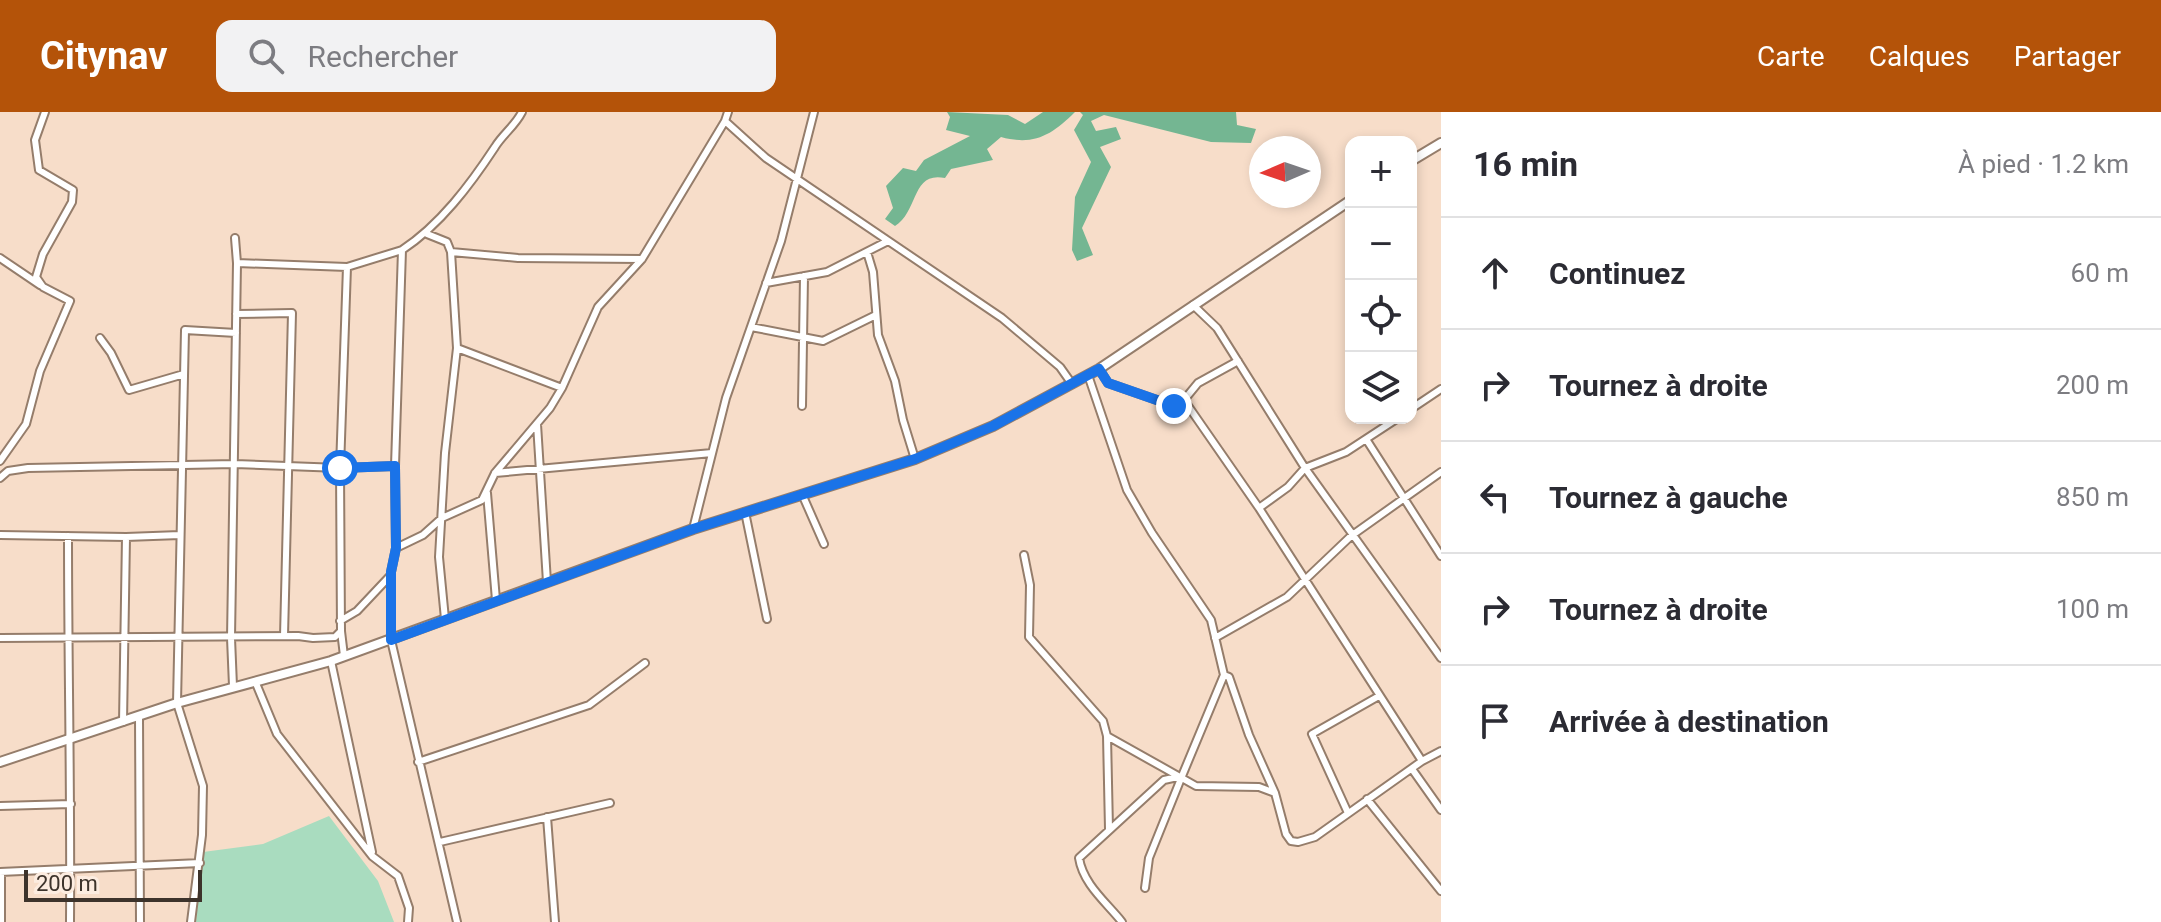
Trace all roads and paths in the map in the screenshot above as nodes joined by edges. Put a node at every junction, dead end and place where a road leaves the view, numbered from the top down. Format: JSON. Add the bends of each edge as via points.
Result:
{"nodes":[{"id":1,"x":45,"y":112,"type":"edge"},
{"id":2,"x":522,"y":112,"type":"edge"},
{"id":3,"x":728,"y":112,"type":"edge"},
{"id":4,"x":814,"y":112,"type":"edge"},
{"id":5,"x":725,"y":121,"type":"junction"},
{"id":6,"x":1441,"y":143,"type":"edge"},
{"id":7,"x":1417,"y":157,"type":"edge"},
{"id":8,"x":797,"y":179,"type":"junction"},
{"id":9,"x":1345,"y":204,"type":"edge"},
{"id":10,"x":427,"y":234,"type":"junction"},
{"id":11,"x":235,"y":238,"type":"dead end"},
{"id":12,"x":888,"y":241,"type":"junction"},
{"id":13,"x":402,"y":250,"type":"junction"},
{"id":14,"x":451,"y":252,"type":"junction"},
{"id":15,"x":867,"y":252,"type":"junction"},
{"id":16,"x":0,"y":258,"type":"edge"},
{"id":17,"x":642,"y":259,"type":"junction"},
{"id":18,"x":237,"y":263,"type":"junction"},
{"id":19,"x":347,"y":267,"type":"junction"},
{"id":20,"x":804,"y":276,"type":"junction"},
{"id":21,"x":766,"y":283,"type":"junction"},
{"id":22,"x":43,"y":287,"type":"junction"},
{"id":23,"x":1193,"y":305,"type":"junction"},
{"id":24,"x":236,"y":314,"type":"junction"},
{"id":25,"x":876,"y":315,"type":"junction"},
{"id":26,"x":751,"y":327,"type":"junction"},
{"id":27,"x":236,"y":333,"type":"junction"},
{"id":28,"x":803,"y":337,"type":"junction"},
{"id":29,"x":100,"y":338,"type":"dead end"},
{"id":30,"x":457,"y":348,"type":"junction"},
{"id":31,"x":1238,"y":361,"type":"junction"},
{"id":32,"x":1099,"y":369,"type":"junction"},
{"id":33,"x":184,"y":374,"type":"junction"},
{"id":34,"x":1088,"y":375,"type":"junction"},
{"id":35,"x":1072,"y":384,"type":"junction"},
{"id":36,"x":562,"y":388,"type":"junction"},
{"id":37,"x":1441,"y":389,"type":"edge"},
{"id":38,"x":1184,"y":400,"type":"junction"},
{"id":39,"x":1417,"y":405,"type":"edge"},
{"id":40,"x":802,"y":406,"type":"dead end"},
{"id":41,"x":537,"y":424,"type":"junction"},
{"id":42,"x":1389,"y":424,"type":"edge"},
{"id":43,"x":1366,"y":439,"type":"junction"},
{"id":44,"x":712,"y":453,"type":"junction"},
{"id":45,"x":915,"y":459,"type":"junction"},
{"id":46,"x":0,"y":461,"type":"edge"},
{"id":47,"x":235,"y":464,"type":"junction"},
{"id":48,"x":182,"y":465,"type":"junction"},
{"id":49,"x":395,"y":466,"type":"junction"},
{"id":50,"x":288,"y":467,"type":"junction"},
{"id":51,"x":340,"y":468,"type":"junction"},
{"id":52,"x":1305,"y":468,"type":"junction"},
{"id":53,"x":540,"y":469,"type":"junction"},
{"id":54,"x":1441,"y":472,"type":"edge"},
{"id":55,"x":495,"y":473,"type":"junction"},
{"id":56,"x":0,"y":478,"type":"edge"},
{"id":57,"x":487,"y":490,"type":"junction"},
{"id":58,"x":802,"y":494,"type":"junction"},
{"id":59,"x":1404,"y":499,"type":"junction"},
{"id":60,"x":1259,"y":508,"type":"junction"},
{"id":61,"x":745,"y":512,"type":"junction"},
{"id":62,"x":442,"y":518,"type":"junction"},
{"id":63,"x":693,"y":529,"type":"junction"},
{"id":64,"x":0,"y":535,"type":"edge"},
{"id":65,"x":180,"y":535,"type":"junction"},
{"id":66,"x":68,"y":536,"type":"junction"},
{"id":67,"x":1351,"y":536,"type":"junction"},
{"id":68,"x":126,"y":537,"type":"junction"},
{"id":69,"x":824,"y":544,"type":"dead end"},
{"id":70,"x":396,"y":548,"type":"junction"},
{"id":71,"x":1024,"y":555,"type":"dead end"},
{"id":72,"x":1441,"y":556,"type":"edge"},
{"id":73,"x":391,"y":572,"type":"junction"},
{"id":74,"x":1304,"y":581,"type":"junction"},
{"id":75,"x":547,"y":582,"type":"junction"},
{"id":76,"x":496,"y":600,"type":"junction"},
{"id":77,"x":445,"y":619,"type":"junction"},
{"id":78,"x":767,"y":619,"type":"dead end"},
{"id":79,"x":340,"y":621,"type":"junction"},
{"id":80,"x":341,"y":631,"type":"junction"},
{"id":81,"x":284,"y":636,"type":"junction"},
{"id":82,"x":124,"y":637,"type":"junction"},
{"id":83,"x":176,"y":637,"type":"junction"},
{"id":84,"x":0,"y":638,"type":"edge"},
{"id":85,"x":68,"y":638,"type":"junction"},
{"id":86,"x":231,"y":638,"type":"junction"},
{"id":87,"x":1215,"y":638,"type":"junction"},
{"id":88,"x":391,"y":640,"type":"junction"},
{"id":89,"x":344,"y":656,"type":"junction"},
{"id":90,"x":1441,"y":658,"type":"edge"},
{"id":91,"x":331,"y":661,"type":"junction"},
{"id":92,"x":645,"y":663,"type":"dead end"},
{"id":93,"x":1224,"y":675,"type":"junction"},
{"id":94,"x":255,"y":681,"type":"junction"},
{"id":95,"x":233,"y":686,"type":"junction"},
{"id":96,"x":1379,"y":696,"type":"junction"},
{"id":97,"x":177,"y":703,"type":"junction"},
{"id":98,"x":139,"y":716,"type":"junction"},
{"id":99,"x":123,"y":722,"type":"junction"},
{"id":100,"x":1107,"y":736,"type":"junction"},
{"id":101,"x":68,"y":741,"type":"junction"},
{"id":102,"x":1441,"y":751,"type":"edge"},
{"id":103,"x":1422,"y":761,"type":"junction"},
{"id":104,"x":0,"y":762,"type":"edge"},
{"id":105,"x":418,"y":762,"type":"junction"},
{"id":106,"x":1412,"y":769,"type":"junction"},
{"id":107,"x":1182,"y":776,"type":"junction"},
{"id":108,"x":1275,"y":793,"type":"junction"},
{"id":109,"x":1367,"y":799,"type":"junction"},
{"id":110,"x":610,"y":803,"type":"dead end"},
{"id":111,"x":71,"y":804,"type":"junction"},
{"id":112,"x":0,"y":806,"type":"edge"},
{"id":113,"x":1441,"y":810,"type":"edge"},
{"id":114,"x":1348,"y":813,"type":"junction"},
{"id":115,"x":547,"y":817,"type":"junction"},
{"id":116,"x":1109,"y":829,"type":"junction"},
{"id":117,"x":440,"y":842,"type":"junction"},
{"id":118,"x":372,"y":856,"type":"junction"},
{"id":119,"x":200,"y":863,"type":"junction"},
{"id":120,"x":139,"y":864,"type":"junction"},
{"id":121,"x":70,"y":868,"type":"junction"},
{"id":122,"x":1,"y":872,"type":"edge"},
{"id":123,"x":1145,"y":888,"type":"dead end"},
{"id":124,"x":1441,"y":891,"type":"edge"},
{"id":125,"x":1,"y":922,"type":"edge"},
{"id":126,"x":70,"y":922,"type":"edge"},
{"id":127,"x":140,"y":922,"type":"edge"},
{"id":128,"x":191,"y":922,"type":"edge"},
{"id":129,"x":408,"y":922,"type":"edge"},
{"id":130,"x":457,"y":922,"type":"edge"},
{"id":131,"x":555,"y":922,"type":"edge"},
{"id":132,"x":1122,"y":922,"type":"edge"}],
"edges":[{"from":1,"to":22,"type":"street","via":[[35,140],[39,170],[73,190],[72,202],[43,254],[36,277]]},
{"from":2,"to":10,"type":"street"},
{"from":3,"to":5,"type":"street"},
{"from":4,"to":8,"type":"street"},
{"from":5,"to":8,"type":"street"},
{"from":5,"to":17,"type":"street"},
{"from":6,"to":7,"type":"street"},
{"from":8,"to":12,"type":"street"},
{"from":8,"to":21,"type":"street"},
{"from":9,"to":23,"type":"street"},
{"from":10,"to":13,"type":"street"},
{"from":10,"to":14,"type":"street","via":[[447,242]]},
{"from":11,"to":18,"type":"street"},
{"from":12,"to":15,"type":"street"},
{"from":12,"to":35,"type":"street","via":[[1002,318],[1060,367]]},
{"from":13,"to":19,"type":"street"},
{"from":13,"to":49,"type":"street"},
{"from":14,"to":17,"type":"street"},
{"from":14,"to":30,"type":"street"},
{"from":15,"to":20,"type":"street","via":[[827,272]]},
{"from":15,"to":25,"type":"street"},
{"from":16,"to":22,"type":"street"},
{"from":17,"to":36,"type":"street","via":[[598,307]]},
{"from":18,"to":19,"type":"street"},
{"from":18,"to":24,"type":"street"},
{"from":19,"to":51,"type":"street"},
{"from":20,"to":21,"type":"street"},
{"from":20,"to":28,"type":"street"},
{"from":21,"to":26,"type":"street"},
{"from":22,"to":46,"type":"street","via":[[70,301],[40,371],[26,424]]},
{"from":23,"to":31,"type":"street","via":[[1217,328]]},
{"from":23,"to":32,"type":"street"},
{"from":24,"to":27,"type":"street"},
{"from":24,"to":50,"type":"street","via":[[292,313]]},
{"from":25,"to":28,"type":"street","via":[[823,341]]},
{"from":25,"to":45,"type":"street"},
{"from":26,"to":28,"type":"street"},
{"from":26,"to":44,"type":"street"},
{"from":27,"to":33,"type":"street","via":[[185,330]]},
{"from":27,"to":47,"type":"street"},
{"from":28,"to":40,"type":"street"},
{"from":29,"to":33,"type":"street","via":[[129,390]]},
{"from":30,"to":36,"type":"street"},
{"from":30,"to":62,"type":"street"},
{"from":31,"to":38,"type":"street","via":[[1198,383]]},
{"from":31,"to":52,"type":"street"},
{"from":32,"to":34,"type":"street"},
{"from":32,"to":38,"type":"street","via":[[1108,383],[1174,406]]},
{"from":33,"to":48,"type":"street"},
{"from":34,"to":35,"type":"street"},
{"from":34,"to":87,"type":"street","via":[[1127,490],[1211,620]]},
{"from":35,"to":45,"type":"street"},
{"from":36,"to":41,"type":"street"},
{"from":37,"to":39,"type":"street"},
{"from":38,"to":60,"type":"street"},
{"from":41,"to":53,"type":"street"},
{"from":41,"to":55,"type":"street"},
{"from":42,"to":43,"type":"street"},
{"from":43,"to":52,"type":"street"},
{"from":43,"to":59,"type":"street"},
{"from":44,"to":53,"type":"street"},
{"from":44,"to":63,"type":"street"},
{"from":45,"to":58,"type":"street"},
{"from":47,"to":48,"type":"street"},
{"from":47,"to":50,"type":"street"},
{"from":47,"to":86,"type":"street"},
{"from":48,"to":56,"type":"street","via":[[28,468]]},
{"from":48,"to":65,"type":"street"},
{"from":49,"to":51,"type":"street"},
{"from":49,"to":70,"type":"street"},
{"from":50,"to":51,"type":"street"},
{"from":50,"to":81,"type":"street"},
{"from":51,"to":79,"type":"street"},
{"from":52,"to":60,"type":"street"},
{"from":52,"to":67,"type":"street"},
{"from":53,"to":55,"type":"street"},
{"from":53,"to":75,"type":"street"},
{"from":54,"to":59,"type":"street"},
{"from":55,"to":57,"type":"street"},
{"from":57,"to":62,"type":"street","via":[[482,500]]},
{"from":57,"to":76,"type":"street"},
{"from":58,"to":61,"type":"street"},
{"from":58,"to":69,"type":"street"},
{"from":59,"to":67,"type":"street"},
{"from":59,"to":72,"type":"street"},
{"from":60,"to":74,"type":"street"},
{"from":61,"to":63,"type":"street"},
{"from":61,"to":78,"type":"street"},
{"from":62,"to":70,"type":"street"},
{"from":62,"to":77,"type":"street","via":[[439,557]]},
{"from":63,"to":75,"type":"street"},
{"from":64,"to":66,"type":"street"},
{"from":65,"to":68,"type":"street"},
{"from":65,"to":83,"type":"street"},
{"from":66,"to":68,"type":"street"},
{"from":66,"to":85,"type":"street"},
{"from":67,"to":74,"type":"street"},
{"from":67,"to":90,"type":"street"},
{"from":68,"to":82,"type":"street"},
{"from":70,"to":73,"type":"street"},
{"from":71,"to":100,"type":"street","via":[[1030,585],[1029,637],[1103,721]]},
{"from":73,"to":79,"type":"street","via":[[357,611]]},
{"from":73,"to":88,"type":"street"},
{"from":74,"to":87,"type":"street","via":[[1287,597]]},
{"from":74,"to":96,"type":"street"},
{"from":75,"to":76,"type":"street"},
{"from":76,"to":77,"type":"street"},
{"from":77,"to":88,"type":"street"},
{"from":79,"to":80,"type":"street"},
{"from":80,"to":81,"type":"street","via":[[335,637]]},
{"from":80,"to":89,"type":"street"},
{"from":81,"to":86,"type":"street"},
{"from":82,"to":83,"type":"street"},
{"from":82,"to":85,"type":"street"},
{"from":82,"to":99,"type":"street"},
{"from":83,"to":86,"type":"street"},
{"from":83,"to":97,"type":"street"},
{"from":84,"to":85,"type":"street"},
{"from":85,"to":101,"type":"street"},
{"from":86,"to":95,"type":"street"},
{"from":87,"to":93,"type":"street"},
{"from":88,"to":89,"type":"street"},
{"from":88,"to":105,"type":"street"},
{"from":89,"to":91,"type":"street"},
{"from":91,"to":94,"type":"street"},
{"from":91,"to":118,"type":"street"},
{"from":92,"to":105,"type":"street","via":[[589,705]]},
{"from":93,"to":107,"type":"street"},
{"from":93,"to":108,"type":"street"},
{"from":94,"to":95,"type":"street"},
{"from":94,"to":118,"type":"street","via":[[277,734]]},
{"from":95,"to":97,"type":"street"},
{"from":96,"to":103,"type":"street"},
{"from":96,"to":114,"type":"street","via":[[1312,734]]},
{"from":97,"to":98,"type":"street"},
{"from":97,"to":119,"type":"street","via":[[203,786]]},
{"from":98,"to":99,"type":"street"},
{"from":98,"to":120,"type":"street"},
{"from":99,"to":101,"type":"street"},
{"from":100,"to":107,"type":"street"},
{"from":100,"to":116,"type":"street"},
{"from":101,"to":104,"type":"street"},
{"from":101,"to":111,"type":"street"},
{"from":102,"to":103,"type":"street"},
{"from":103,"to":106,"type":"street"},
{"from":105,"to":117,"type":"street"},
{"from":106,"to":109,"type":"street"},
{"from":106,"to":113,"type":"street"},
{"from":107,"to":108,"type":"street","via":[[1196,786],[1259,787]]},
{"from":107,"to":116,"type":"street","via":[[1164,780]]},
{"from":107,"to":123,"type":"street","via":[[1149,858]]},
{"from":108,"to":114,"type":"street","via":[[1291,841],[1315,837]]},
{"from":109,"to":114,"type":"street"},
{"from":109,"to":124,"type":"street"},
{"from":110,"to":115,"type":"street"},
{"from":111,"to":112,"type":"street"},
{"from":111,"to":121,"type":"street"},
{"from":115,"to":117,"type":"street"},
{"from":115,"to":131,"type":"street"},
{"from":116,"to":132,"type":"street","via":[[1079,858],[1087,881]]},
{"from":117,"to":130,"type":"street"},
{"from":118,"to":129,"type":"street","via":[[398,876]]},
{"from":119,"to":120,"type":"street"},
{"from":119,"to":128,"type":"street"},
{"from":120,"to":121,"type":"street"},
{"from":120,"to":127,"type":"street"},
{"from":121,"to":122,"type":"street"},
{"from":121,"to":126,"type":"street"},
{"from":122,"to":125,"type":"street"}]}
